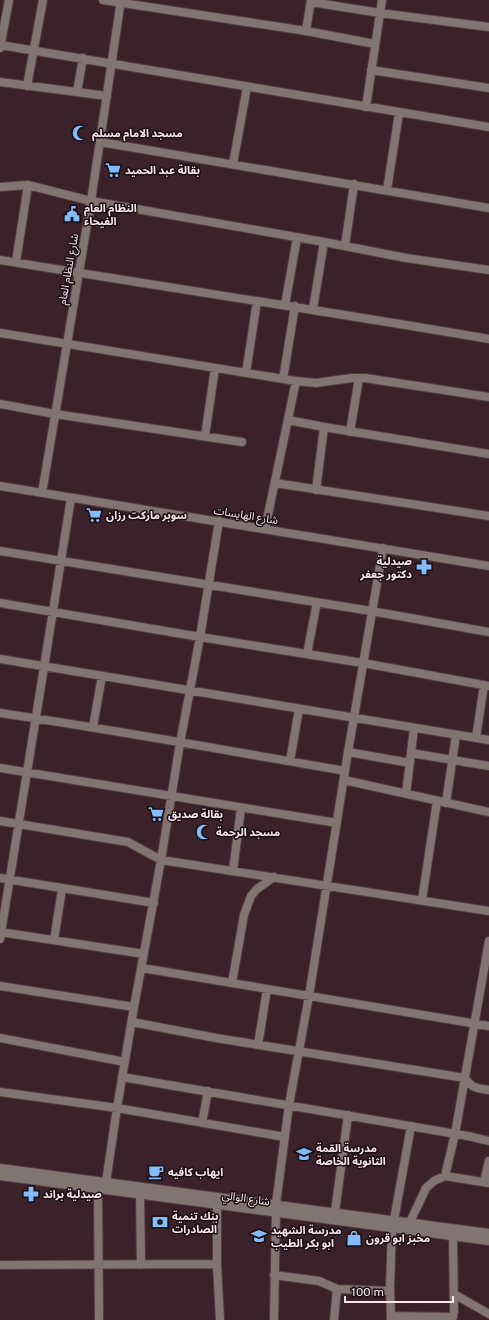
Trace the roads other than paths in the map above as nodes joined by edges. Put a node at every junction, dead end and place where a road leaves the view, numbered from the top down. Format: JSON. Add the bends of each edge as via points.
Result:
{"nodes":[{"id":1,"x":9,"y":0,"type":"edge"},
{"id":2,"x":42,"y":0,"type":"edge"},
{"id":3,"x":103,"y":0,"type":"edge"},
{"id":4,"x":382,"y":0,"type":"edge"},
{"id":5,"x":121,"y":1,"type":"edge"},
{"id":6,"x":311,"y":1,"type":"edge"},
{"id":7,"x":380,"y":13,"type":"junction"},
{"id":8,"x":489,"y":27,"type":"edge"},
{"id":9,"x":306,"y":31,"type":"junction"},
{"id":10,"x":375,"y":44,"type":"junction"},
{"id":11,"x":0,"y":45,"type":"edge"},
{"id":12,"x":0,"y":48,"type":"edge"},
{"id":13,"x":33,"y":50,"type":"junction"},
{"id":14,"x":82,"y":58,"type":"junction"},
{"id":15,"x":112,"y":64,"type":"junction"},
{"id":16,"x":371,"y":70,"type":"junction"},
{"id":17,"x":0,"y":82,"type":"edge"},
{"id":18,"x":28,"y":86,"type":"junction"},
{"id":19,"x":247,"y":87,"type":"junction"},
{"id":20,"x":489,"y":88,"type":"edge"},
{"id":21,"x":78,"y":92,"type":"junction"},
{"id":22,"x":107,"y":96,"type":"junction"},
{"id":23,"x":366,"y":107,"type":"junction"},
{"id":24,"x":399,"y":112,"type":"junction"},
{"id":25,"x":489,"y":127,"type":"edge"},
{"id":26,"x":100,"y":142,"type":"junction"},
{"id":27,"x":233,"y":164,"type":"junction"},
{"id":28,"x":354,"y":184,"type":"junction"},
{"id":29,"x":28,"y":185,"type":"junction"},
{"id":30,"x":0,"y":186,"type":"edge"},
{"id":31,"x":387,"y":190,"type":"junction"},
{"id":32,"x":91,"y":201,"type":"junction"},
{"id":33,"x":489,"y":208,"type":"edge"},
{"id":34,"x":296,"y":238,"type":"junction"},
{"id":35,"x":324,"y":242,"type":"junction"},
{"id":36,"x":344,"y":246,"type":"junction"},
{"id":37,"x":0,"y":260,"type":"edge"},
{"id":38,"x":16,"y":262,"type":"junction"},
{"id":39,"x":489,"y":270,"type":"edge"},
{"id":40,"x":79,"y":273,"type":"junction"},
{"id":41,"x":257,"y":301,"type":"junction"},
{"id":42,"x":284,"y":305,"type":"junction"},
{"id":43,"x":295,"y":306,"type":"junction"},
{"id":44,"x":313,"y":309,"type":"junction"},
{"id":45,"x":0,"y":333,"type":"edge"},
{"id":46,"x":489,"y":339,"type":"edge"},
{"id":47,"x":67,"y":344,"type":"junction"},
{"id":48,"x":215,"y":368,"type":"junction"},
{"id":49,"x":246,"y":373,"type":"junction"},
{"id":50,"x":359,"y":378,"type":"junction"},
{"id":51,"x":283,"y":379,"type":"junction"},
{"id":52,"x":296,"y":381,"type":"junction"},
{"id":53,"x":489,"y":397,"type":"edge"},
{"id":54,"x":0,"y":404,"type":"edge"},
{"id":55,"x":55,"y":414,"type":"junction"},
{"id":56,"x":288,"y":420,"type":"junction"},
{"id":57,"x":324,"y":427,"type":"junction"},
{"id":58,"x":350,"y":432,"type":"junction"},
{"id":59,"x":205,"y":436,"type":"junction"},
{"id":60,"x":242,"y":442,"type":"dead end"},
{"id":61,"x":489,"y":454,"type":"edge"},
{"id":62,"x":275,"y":483,"type":"junction"},
{"id":63,"x":0,"y":486,"type":"edge"},
{"id":64,"x":316,"y":490,"type":"junction"},
{"id":65,"x":42,"y":493,"type":"junction"},
{"id":66,"x":72,"y":498,"type":"junction"},
{"id":67,"x":489,"y":516,"type":"edge"},
{"id":68,"x":219,"y":521,"type":"junction"},
{"id":69,"x":265,"y":529,"type":"junction"},
{"id":70,"x":382,"y":548,"type":"junction"},
{"id":71,"x":0,"y":551,"type":"edge"},
{"id":72,"x":61,"y":561,"type":"junction"},
{"id":73,"x":489,"y":566,"type":"edge"},
{"id":74,"x":209,"y":585,"type":"junction"},
{"id":75,"x":317,"y":602,"type":"junction"},
{"id":76,"x":0,"y":603,"type":"edge"},
{"id":77,"x":371,"y":611,"type":"junction"},
{"id":78,"x":52,"y":612,"type":"junction"},
{"id":79,"x":489,"y":632,"type":"edge"},
{"id":80,"x":200,"y":637,"type":"junction"},
{"id":81,"x":307,"y":654,"type":"junction"},
{"id":82,"x":0,"y":659,"type":"edge"},
{"id":83,"x":363,"y":663,"type":"junction"},
{"id":84,"x":44,"y":667,"type":"junction"},
{"id":85,"x":102,"y":676,"type":"junction"},
{"id":86,"x":486,"y":685,"type":"edge"},
{"id":87,"x":190,"y":690,"type":"junction"},
{"id":88,"x":299,"y":709,"type":"junction"},
{"id":89,"x":0,"y":713,"type":"edge"},
{"id":90,"x":36,"y":718,"type":"junction"},
{"id":91,"x":354,"y":718,"type":"junction"},
{"id":92,"x":93,"y":727,"type":"junction"},
{"id":93,"x":414,"y":728,"type":"junction"},
{"id":94,"x":456,"y":735,"type":"junction"},
{"id":95,"x":476,"y":738,"type":"junction"},
{"id":96,"x":489,"y":740,"type":"edge"},
{"id":97,"x":180,"y":743,"type":"junction"},
{"id":98,"x":348,"y":752,"type":"junction"},
{"id":99,"x":411,"y":754,"type":"junction"},
{"id":100,"x":452,"y":760,"type":"junction"},
{"id":101,"x":290,"y":761,"type":"junction"},
{"id":102,"x":410,"y":763,"type":"junction"},
{"id":103,"x":489,"y":766,"type":"edge"},
{"id":104,"x":0,"y":768,"type":"edge"},
{"id":105,"x":345,"y":770,"type":"junction"},
{"id":106,"x":27,"y":773,"type":"junction"},
{"id":107,"x":344,"y":780,"type":"junction"},
{"id":108,"x":406,"y":794,"type":"junction"},
{"id":109,"x":171,"y":796,"type":"junction"},
{"id":110,"x":438,"y":801,"type":"junction"},
{"id":111,"x":446,"y":803,"type":"junction"},
{"id":112,"x":241,"y":808,"type":"junction"},
{"id":113,"x":489,"y":812,"type":"edge"},
{"id":114,"x":0,"y":821,"type":"edge"},
{"id":115,"x":337,"y":823,"type":"junction"},
{"id":116,"x":19,"y":824,"type":"junction"},
{"id":117,"x":161,"y":860,"type":"junction"},
{"id":118,"x":233,"y":871,"type":"junction"},
{"id":119,"x":0,"y":878,"type":"edge"},
{"id":120,"x":274,"y":878,"type":"junction"},
{"id":121,"x":10,"y":880,"type":"junction"},
{"id":122,"x":326,"y":886,"type":"junction"},
{"id":123,"x":62,"y":888,"type":"junction"},
{"id":124,"x":422,"y":900,"type":"junction"},
{"id":125,"x":154,"y":903,"type":"junction"},
{"id":126,"x":489,"y":911,"type":"edge"},
{"id":127,"x":0,"y":934,"type":"edge"},
{"id":128,"x":54,"y":940,"type":"junction"},
{"id":129,"x":489,"y":941,"type":"edge"},
{"id":130,"x":144,"y":954,"type":"junction"},
{"id":131,"x":142,"y":968,"type":"junction"},
{"id":132,"x":232,"y":983,"type":"junction"},
{"id":133,"x":0,"y":986,"type":"edge"},
{"id":134,"x":267,"y":989,"type":"junction"},
{"id":135,"x":309,"y":996,"type":"junction"},
{"id":136,"x":134,"y":1007,"type":"junction"},
{"id":137,"x":132,"y":1022,"type":"junction"},
{"id":138,"x":474,"y":1024,"type":"junction"},
{"id":139,"x":489,"y":1026,"type":"edge"},
{"id":140,"x":0,"y":1038,"type":"edge"},
{"id":141,"x":258,"y":1045,"type":"junction"},
{"id":142,"x":299,"y":1052,"type":"junction"},
{"id":143,"x":125,"y":1062,"type":"junction"},
{"id":144,"x":122,"y":1077,"type":"junction"},
{"id":145,"x":465,"y":1078,"type":"junction"},
{"id":146,"x":489,"y":1090,"type":"edge"},
{"id":147,"x":0,"y":1092,"type":"edge"},
{"id":148,"x":208,"y":1092,"type":"junction"},
{"id":149,"x":290,"y":1105,"type":"junction"},
{"id":150,"x":117,"y":1108,"type":"junction"},
{"id":151,"x":348,"y":1115,"type":"junction"},
{"id":152,"x":202,"y":1123,"type":"junction"},
{"id":153,"x":411,"y":1126,"type":"junction"},
{"id":154,"x":455,"y":1134,"type":"junction"},
{"id":155,"x":285,"y":1137,"type":"junction"},
{"id":156,"x":489,"y":1141,"type":"edge"},
{"id":157,"x":489,"y":1161,"type":"edge"},
{"id":158,"x":0,"y":1168,"type":"edge"},
{"id":159,"x":0,"y":1176,"type":"edge"},
{"id":160,"x":445,"y":1176,"type":"junction"},
{"id":161,"x":486,"y":1182,"type":"edge"},
{"id":162,"x":103,"y":1188,"type":"junction"},
{"id":163,"x":140,"y":1195,"type":"junction"},
{"id":164,"x":276,"y":1204,"type":"junction"},
{"id":165,"x":218,"y":1205,"type":"junction"},
{"id":166,"x":335,"y":1212,"type":"junction"},
{"id":167,"x":276,"y":1213,"type":"junction"},
{"id":168,"x":410,"y":1222,"type":"junction"},
{"id":169,"x":393,"y":1224,"type":"junction"},
{"id":170,"x":489,"y":1233,"type":"edge"},
{"id":171,"x":453,"y":1236,"type":"junction"},
{"id":172,"x":489,"y":1241,"type":"edge"},
{"id":173,"x":217,"y":1264,"type":"junction"},
{"id":174,"x":0,"y":1265,"type":"edge"},
{"id":175,"x":99,"y":1265,"type":"junction"},
{"id":176,"x":141,"y":1265,"type":"junction"},
{"id":177,"x":274,"y":1275,"type":"junction"},
{"id":178,"x":337,"y":1289,"type":"junction"},
{"id":179,"x":390,"y":1291,"type":"junction"},
{"id":180,"x":454,"y":1294,"type":"junction"},
{"id":181,"x":489,"y":1314,"type":"edge"},
{"id":182,"x":391,"y":1318,"type":"edge"},
{"id":183,"x":453,"y":1318,"type":"edge"},
{"id":184,"x":100,"y":1320,"type":"edge"},
{"id":185,"x":220,"y":1320,"type":"edge"},
{"id":186,"x":274,"y":1320,"type":"edge"},
{"id":187,"x":334,"y":1320,"type":"edge"}],
"edges":[{"from":1,"to":11,"type":"street"},
{"from":2,"to":13,"type":"street"},
{"from":3,"to":5,"type":"street"},
{"from":4,"to":7,"type":"street"},
{"from":5,"to":9,"type":"street"},
{"from":5,"to":15,"type":"street","name":"شارع النظام العام"},
{"from":6,"to":7,"type":"street"},
{"from":6,"to":9,"type":"street"},
{"from":7,"to":8,"type":"street"},
{"from":7,"to":10,"type":"street"},
{"from":9,"to":10,"type":"street"},
{"from":10,"to":16,"type":"street"},
{"from":11,"to":12,"type":"street"},
{"from":11,"to":13,"type":"street"},
{"from":13,"to":14,"type":"street"},
{"from":13,"to":18,"type":"street"},
{"from":14,"to":15,"type":"street"},
{"from":14,"to":21,"type":"street"},
{"from":15,"to":19,"type":"street"},
{"from":15,"to":22,"type":"street","name":"شارع النظام العام"},
{"from":16,"to":20,"type":"street"},
{"from":16,"to":23,"type":"street"},
{"from":17,"to":18,"type":"street"},
{"from":18,"to":21,"type":"street"},
{"from":19,"to":23,"type":"street"},
{"from":19,"to":27,"type":"street"},
{"from":21,"to":22,"type":"street"},
{"from":22,"to":26,"type":"street","name":"شارع النظام العام"},
{"from":23,"to":24,"type":"street"},
{"from":24,"to":25,"type":"street"},
{"from":24,"to":31,"type":"street"},
{"from":26,"to":27,"type":"street"},
{"from":26,"to":32,"type":"street","name":"شارع النظام العام"},
{"from":27,"to":28,"type":"street"},
{"from":28,"to":31,"type":"street"},
{"from":28,"to":36,"type":"street"},
{"from":29,"to":30,"type":"street"},
{"from":29,"to":32,"type":"street"},
{"from":29,"to":38,"type":"street"},
{"from":31,"to":33,"type":"street"},
{"from":32,"to":34,"type":"street"},
{"from":32,"to":40,"type":"street","name":"شارع النظام العام"},
{"from":34,"to":35,"type":"street"},
{"from":34,"to":42,"type":"street"},
{"from":35,"to":36,"type":"street"},
{"from":35,"to":44,"type":"street"},
{"from":36,"to":39,"type":"street"},
{"from":37,"to":38,"type":"street"},
{"from":38,"to":40,"type":"street"},
{"from":40,"to":41,"type":"street"},
{"from":40,"to":47,"type":"street","name":"شارع النظام العام"},
{"from":41,"to":42,"type":"street"},
{"from":41,"to":49,"type":"street"},
{"from":42,"to":43,"type":"street"},
{"from":43,"to":44,"type":"street"},
{"from":43,"to":51,"type":"street"},
{"from":44,"to":46,"type":"street"},
{"from":45,"to":47,"type":"street"},
{"from":47,"to":48,"type":"street"},
{"from":47,"to":55,"type":"street","name":"شارع النظام العام"},
{"from":48,"to":49,"type":"street"},
{"from":48,"to":59,"type":"street"},
{"from":49,"to":51,"type":"street"},
{"from":50,"to":52,"type":"street","via":[[316,383]]},
{"from":50,"to":53,"type":"street"},
{"from":50,"to":58,"type":"street"},
{"from":51,"to":52,"type":"street"},
{"from":52,"to":56,"type":"street"},
{"from":54,"to":55,"type":"street"},
{"from":55,"to":59,"type":"street"},
{"from":55,"to":65,"type":"street","name":"شارع النظام العام"},
{"from":56,"to":57,"type":"street"},
{"from":56,"to":62,"type":"street"},
{"from":57,"to":58,"type":"street"},
{"from":57,"to":64,"type":"street"},
{"from":58,"to":61,"type":"street"},
{"from":59,"to":60,"type":"street"},
{"from":62,"to":64,"type":"street"},
{"from":62,"to":69,"type":"street"},
{"from":63,"to":65,"type":"street","name":"شارع الهايسات"},
{"from":64,"to":67,"type":"street"},
{"from":65,"to":66,"type":"street","name":"شارع الهايسات"},
{"from":66,"to":68,"type":"street","name":"شارع الهايسات"},
{"from":66,"to":72,"type":"street"},
{"from":68,"to":69,"type":"street","name":"شارع الهايسات"},
{"from":68,"to":74,"type":"street"},
{"from":69,"to":70,"type":"street","name":"شارع الهايسات"},
{"from":70,"to":73,"type":"street","name":"شارع الهايسات"},
{"from":70,"to":77,"type":"street"},
{"from":71,"to":72,"type":"street"},
{"from":72,"to":74,"type":"street"},
{"from":72,"to":78,"type":"street"},
{"from":74,"to":75,"type":"street"},
{"from":74,"to":80,"type":"street"},
{"from":75,"to":77,"type":"street"},
{"from":75,"to":81,"type":"street"},
{"from":76,"to":78,"type":"street"},
{"from":77,"to":79,"type":"street"},
{"from":77,"to":83,"type":"street"},
{"from":78,"to":80,"type":"street"},
{"from":78,"to":84,"type":"street"},
{"from":80,"to":81,"type":"street"},
{"from":80,"to":87,"type":"street"},
{"from":81,"to":83,"type":"street"},
{"from":82,"to":84,"type":"street"},
{"from":83,"to":86,"type":"street"},
{"from":83,"to":91,"type":"street"},
{"from":84,"to":85,"type":"street"},
{"from":84,"to":90,"type":"street"},
{"from":85,"to":87,"type":"street"},
{"from":85,"to":92,"type":"street"},
{"from":86,"to":95,"type":"street"},
{"from":87,"to":88,"type":"street"},
{"from":87,"to":97,"type":"street"},
{"from":88,"to":91,"type":"street"},
{"from":88,"to":101,"type":"street"},
{"from":89,"to":90,"type":"street"},
{"from":90,"to":92,"type":"street"},
{"from":90,"to":106,"type":"street"},
{"from":91,"to":93,"type":"street"},
{"from":91,"to":98,"type":"street"},
{"from":92,"to":97,"type":"street"},
{"from":93,"to":94,"type":"street"},
{"from":93,"to":99,"type":"street"},
{"from":94,"to":95,"type":"street"},
{"from":94,"to":100,"type":"street"},
{"from":95,"to":96,"type":"street"},
{"from":97,"to":101,"type":"street"},
{"from":97,"to":109,"type":"street"},
{"from":98,"to":102,"type":"street"},
{"from":98,"to":105,"type":"street"},
{"from":99,"to":100,"type":"street"},
{"from":99,"to":102,"type":"street"},
{"from":100,"to":103,"type":"street"},
{"from":100,"to":111,"type":"street"},
{"from":101,"to":105,"type":"street"},
{"from":102,"to":108,"type":"street"},
{"from":104,"to":106,"type":"street"},
{"from":105,"to":107,"type":"street"},
{"from":106,"to":109,"type":"street"},
{"from":106,"to":116,"type":"street"},
{"from":107,"to":108,"type":"street"},
{"from":107,"to":115,"type":"street"},
{"from":108,"to":110,"type":"street"},
{"from":109,"to":112,"type":"street"},
{"from":109,"to":117,"type":"street"},
{"from":110,"to":111,"type":"street"},
{"from":110,"to":124,"type":"street"},
{"from":111,"to":113,"type":"street"},
{"from":112,"to":115,"type":"street"},
{"from":112,"to":118,"type":"street"},
{"from":114,"to":116,"type":"street"},
{"from":115,"to":122,"type":"street"},
{"from":116,"to":117,"type":"street","via":[[128,842]]},
{"from":116,"to":121,"type":"street"},
{"from":117,"to":118,"type":"street"},
{"from":117,"to":125,"type":"street"},
{"from":118,"to":120,"type":"street"},
{"from":119,"to":121,"type":"street"},
{"from":120,"to":122,"type":"street"},
{"from":120,"to":132,"type":"street","via":[[251,896],[244,915]]},
{"from":121,"to":123,"type":"street"},
{"from":121,"to":127,"type":"street"},
{"from":122,"to":124,"type":"street"},
{"from":122,"to":135,"type":"street"},
{"from":123,"to":125,"type":"street"},
{"from":123,"to":128,"type":"street"},
{"from":124,"to":126,"type":"street"},
{"from":125,"to":130,"type":"street"},
{"from":127,"to":128,"type":"street"},
{"from":128,"to":130,"type":"street"},
{"from":129,"to":138,"type":"street"},
{"from":130,"to":131,"type":"street"},
{"from":131,"to":132,"type":"street"},
{"from":131,"to":136,"type":"street"},
{"from":132,"to":134,"type":"street"},
{"from":133,"to":136,"type":"street"},
{"from":134,"to":135,"type":"street"},
{"from":134,"to":141,"type":"street"},
{"from":135,"to":138,"type":"street"},
{"from":135,"to":142,"type":"street"},
{"from":136,"to":137,"type":"street"},
{"from":137,"to":141,"type":"street"},
{"from":137,"to":143,"type":"street"},
{"from":138,"to":139,"type":"street"},
{"from":138,"to":145,"type":"street"},
{"from":140,"to":143,"type":"street"},
{"from":141,"to":142,"type":"street"},
{"from":142,"to":145,"type":"street"},
{"from":142,"to":149,"type":"street"},
{"from":143,"to":144,"type":"street"},
{"from":144,"to":148,"type":"street"},
{"from":144,"to":150,"type":"street"},
{"from":145,"to":146,"type":"street","via":[[474,1088]]},
{"from":145,"to":154,"type":"street"},
{"from":147,"to":150,"type":"street"},
{"from":148,"to":149,"type":"street"},
{"from":148,"to":152,"type":"street"},
{"from":149,"to":151,"type":"street"},
{"from":149,"to":155,"type":"street"},
{"from":150,"to":152,"type":"street"},
{"from":150,"to":162,"type":"street"},
{"from":151,"to":153,"type":"street"},
{"from":151,"to":166,"type":"street"},
{"from":152,"to":155,"type":"street"},
{"from":153,"to":154,"type":"street"},
{"from":153,"to":169,"type":"street"},
{"from":154,"to":156,"type":"street"},
{"from":154,"to":160,"type":"street"},
{"from":155,"to":164,"type":"street"},
{"from":157,"to":161,"type":"street"},
{"from":158,"to":162,"type":"street","name":"شارع الوالي"},
{"from":159,"to":162,"type":"street","name":"شارع الوالي"},
{"from":160,"to":161,"type":"street"},
{"from":160,"to":168,"type":"street","via":[[426,1188]]},
{"from":162,"to":163,"type":"street","name":"شارع الوالي"},
{"from":162,"to":164,"type":"street","name":"شارع الوالي"},
{"from":162,"to":175,"type":"street"},
{"from":163,"to":165,"type":"street","name":"شارع الوالي"},
{"from":163,"to":176,"type":"street"},
{"from":164,"to":166,"type":"street","name":"شارع الوالي"},
{"from":165,"to":167,"type":"street","name":"شارع الوالي"},
{"from":165,"to":173,"type":"street"},
{"from":166,"to":169,"type":"street","name":"شارع الوالي"},
{"from":167,"to":169,"type":"street","name":"شارع الوالي"},
{"from":167,"to":177,"type":"street"},
{"from":168,"to":169,"type":"street","name":"شارع الوالي"},
{"from":168,"to":170,"type":"street","name":"شارع الوالي"},
{"from":169,"to":171,"type":"street","name":"شارع الوالي"},
{"from":169,"to":179,"type":"street"},
{"from":171,"to":172,"type":"street","name":"شارع الوالي"},
{"from":171,"to":180,"type":"street"},
{"from":173,"to":176,"type":"street"},
{"from":173,"to":185,"type":"street"},
{"from":174,"to":175,"type":"street"},
{"from":175,"to":176,"type":"street"},
{"from":175,"to":184,"type":"street"},
{"from":177,"to":178,"type":"street","via":[[319,1281]]},
{"from":177,"to":186,"type":"street"},
{"from":178,"to":179,"type":"street"},
{"from":178,"to":187,"type":"street"},
{"from":179,"to":182,"type":"street"},
{"from":180,"to":181,"type":"street"},
{"from":180,"to":183,"type":"street"},
{"from":182,"to":183,"type":"street"}]}
